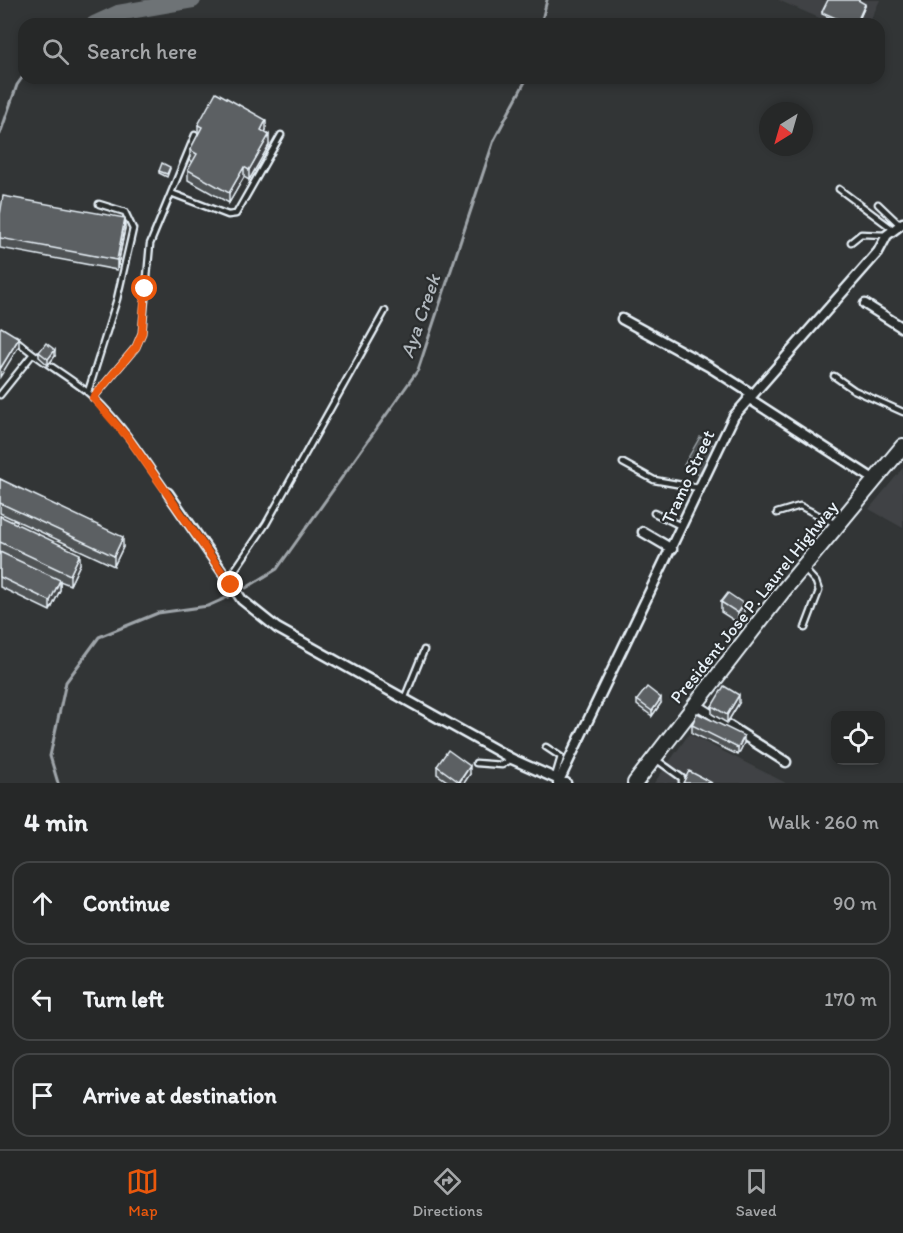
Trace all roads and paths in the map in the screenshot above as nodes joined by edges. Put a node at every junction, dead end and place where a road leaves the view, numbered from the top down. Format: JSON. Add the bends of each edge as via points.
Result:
{"nodes":[{"id":1,"x":195,"y":135,"type":"edge"},
{"id":2,"x":281,"y":135,"type":"dead end"},
{"id":3,"x":839,"y":189,"type":"dead end"},
{"id":4,"x":171,"y":193,"type":"junction"},
{"id":5,"x":99,"y":204,"type":"dead end"},
{"id":6,"x":878,"y":204,"type":"dead end"},
{"id":7,"x":896,"y":228,"type":"edge"},
{"id":8,"x":851,"y":242,"type":"dead end"},
{"id":9,"x":865,"y":304,"type":"dead end"},
{"id":10,"x":385,"y":311,"type":"dead end"},
{"id":11,"x":622,"y":319,"type":"dead end"},
{"id":12,"x":903,"y":328,"type":"edge"},
{"id":13,"x":6,"y":334,"type":"edge"},
{"id":14,"x":32,"y":355,"type":"junction"},
{"id":15,"x":834,"y":376,"type":"dead end"},
{"id":16,"x":88,"y":392,"type":"junction"},
{"id":17,"x":0,"y":395,"type":"edge"},
{"id":18,"x":750,"y":396,"type":"junction"},
{"id":19,"x":93,"y":398,"type":"junction"},
{"id":20,"x":903,"y":412,"type":"edge"},
{"id":21,"x":903,"y":446,"type":"edge"},
{"id":22,"x":623,"y":463,"type":"dead end"},
{"id":23,"x":875,"y":480,"type":"junction"},
{"id":24,"x":702,"y":489,"type":"junction"},
{"id":25,"x":168,"y":493,"type":"joint"},
{"id":26,"x":654,"y":513,"type":"dead end"},
{"id":27,"x":777,"y":513,"type":"dead end"},
{"id":28,"x":838,"y":525,"type":"junction"},
{"id":29,"x":683,"y":528,"type":"junction"},
{"id":30,"x":643,"y":532,"type":"dead end"},
{"id":31,"x":672,"y":549,"type":"junction"},
{"id":32,"x":803,"y":567,"type":"junction"},
{"id":33,"x":228,"y":580,"type":"junction"},
{"id":34,"x":805,"y":628,"type":"dead end"},
{"id":35,"x":424,"y":650,"type":"dead end"},
{"id":36,"x":405,"y":698,"type":"junction"},
{"id":37,"x":695,"y":704,"type":"junction"},
{"id":38,"x":546,"y":747,"type":"dead end"},
{"id":39,"x":654,"y":757,"type":"junction"},
{"id":40,"x":512,"y":759,"type":"junction"},
{"id":41,"x":786,"y":762,"type":"dead end"},
{"id":42,"x":476,"y":763,"type":"dead end"},
{"id":43,"x":559,"y":781,"type":"edge"},
{"id":44,"x":635,"y":783,"type":"edge"},
{"id":45,"x":682,"y":783,"type":"edge"}],
"edges":[{"from":1,"to":4,"type":"lane"},
{"from":2,"to":4,"type":"lane","via":[[236,214],[228,215]]},
{"from":3,"to":7,"type":"lane"},
{"from":4,"to":19,"type":"lane","via":[[150,244],[142,333],[136,347]]},
{"from":5,"to":16,"type":"lane","via":[[124,212],[133,229],[114,310]]},
{"from":6,"to":7,"type":"lane"},
{"from":7,"to":8,"type":"lane","via":[[861,234]]},
{"from":7,"to":18,"type":"street","name":"Tramo Street"},
{"from":9,"to":12,"type":"street"},
{"from":10,"to":33,"type":"lane","via":[[266,524]]},
{"from":11,"to":18,"type":"street","via":[[708,366]]},
{"from":13,"to":14,"type":"lane"},
{"from":14,"to":16,"type":"lane"},
{"from":14,"to":17,"type":"lane"},
{"from":15,"to":20,"type":"lane","via":[[854,390]]},
{"from":16,"to":19,"type":"lane"},
{"from":18,"to":23,"type":"street"},
{"from":18,"to":24,"type":"street","name":"Tramo Street","via":[[735,416]]},
{"from":19,"to":25,"type":"lane"},
{"from":21,"to":23,"type":"highway","name":"President Jose P. Laurel Highway"},
{"from":22,"to":24,"type":"lane","via":[[654,480]]},
{"from":23,"to":28,"type":"highway","name":"President Jose P. Laurel Highway"},
{"from":24,"to":29,"type":"street","name":"Tramo Street"},
{"from":25,"to":33,"type":"street"},
{"from":26,"to":29,"type":"lane"},
{"from":27,"to":28,"type":"lane","via":[[800,506]]},
{"from":28,"to":32,"type":"highway","name":"President Jose P. Laurel Highway"},
{"from":29,"to":31,"type":"street","name":"Tramo Street"},
{"from":30,"to":31,"type":"street"},
{"from":31,"to":43,"type":"street","name":"Tramo Street"},
{"from":32,"to":34,"type":"lane","via":[[819,591]]},
{"from":32,"to":37,"type":"highway","name":"President Jose P. Laurel Highway"},
{"from":33,"to":36,"type":"street","via":[[242,600],[277,628]]},
{"from":35,"to":36,"type":"lane"},
{"from":36,"to":40,"type":"street"},
{"from":37,"to":39,"type":"highway","name":"President Jose P. Laurel Highway"},
{"from":37,"to":41,"type":"street"},
{"from":38,"to":43,"type":"lane","via":[[561,757]]},
{"from":39,"to":44,"type":"highway","name":"President Jose P. Laurel Highway"},
{"from":39,"to":45,"type":"lane","via":[[682,778]]},
{"from":40,"to":42,"type":"lane","via":[[502,765]]},
{"from":40,"to":43,"type":"street"}]}
